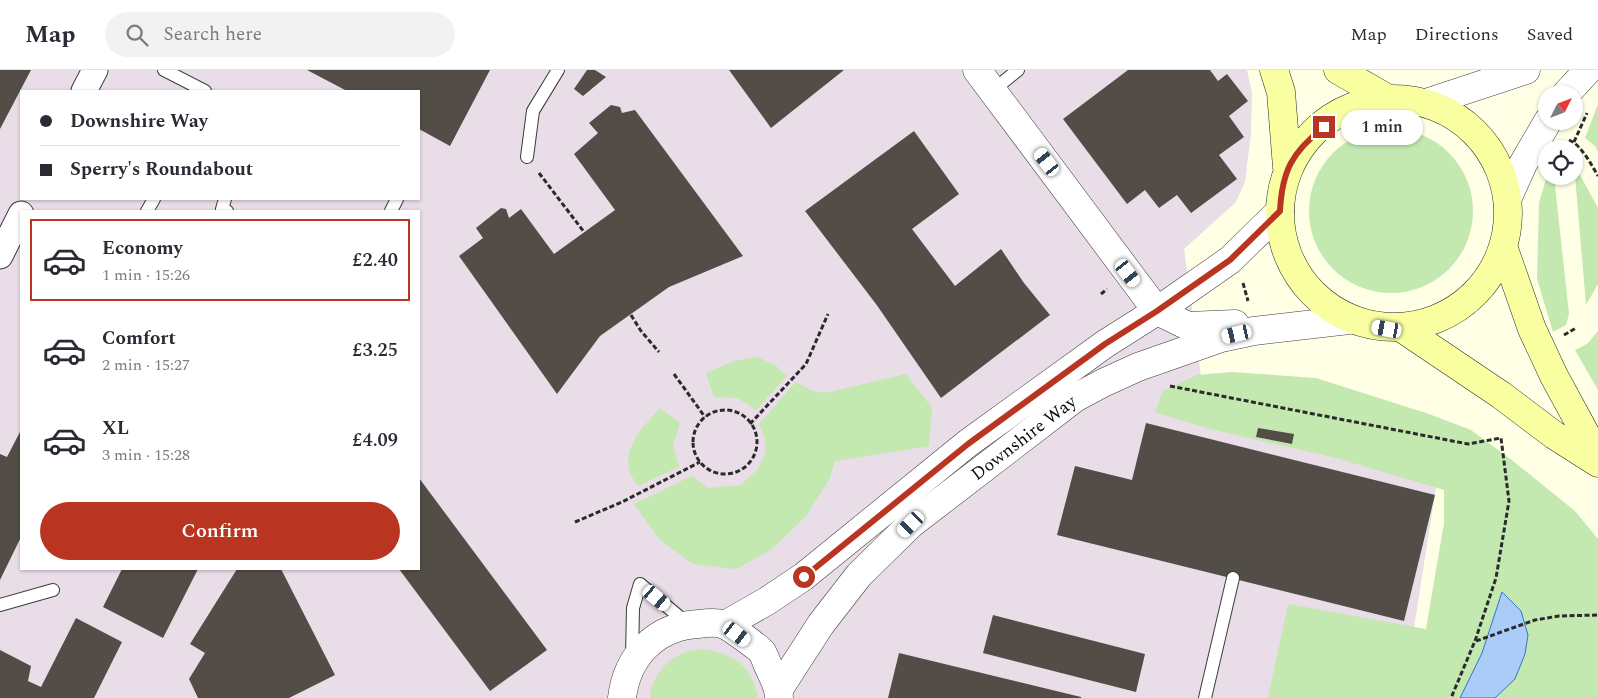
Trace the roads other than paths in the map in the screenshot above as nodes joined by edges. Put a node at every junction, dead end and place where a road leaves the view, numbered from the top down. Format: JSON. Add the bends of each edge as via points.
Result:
{"nodes":[{"id":1,"x":94,"y":70,"type":"edge"},
{"id":2,"x":164,"y":70,"type":"edge"},
{"id":3,"x":558,"y":70,"type":"edge"},
{"id":4,"x":1018,"y":70,"type":"edge"},
{"id":5,"x":1274,"y":70,"type":"edge"},
{"id":6,"x":1338,"y":70,"type":"edge"},
{"id":7,"x":1526,"y":70,"type":"edge"},
{"id":8,"x":1588,"y":70,"type":"edge"},
{"id":9,"x":985,"y":80,"type":"edge"},
{"id":10,"x":1574,"y":85,"type":"edge"},
{"id":11,"x":84,"y":90,"type":"edge"},
{"id":12,"x":203,"y":90,"type":"edge"},
{"id":13,"x":1385,"y":97,"type":"junction"},
{"id":14,"x":1426,"y":103,"type":"junction"},
{"id":15,"x":1543,"y":130,"type":"edge"},
{"id":16,"x":527,"y":157,"type":"road end"},
{"id":17,"x":1287,"y":167,"type":"junction"},
{"id":18,"x":1509,"y":195,"type":"junction"},
{"id":19,"x":1280,"y":211,"type":"junction"},
{"id":20,"x":20,"y":217,"type":"edge"},
{"id":21,"x":1504,"y":249,"type":"junction"},
{"id":22,"x":0,"y":256,"type":"edge"},
{"id":23,"x":1157,"y":311,"type":"junction"},
{"id":24,"x":1349,"y":320,"type":"junction"},
{"id":25,"x":1403,"y":329,"type":"junction"},
{"id":26,"x":1598,"y":457,"type":"edge"},
{"id":27,"x":1598,"y":463,"type":"edge"},
{"id":28,"x":1232,"y":578,"type":"dead end"},
{"id":29,"x":53,"y":590,"type":"dead end"},
{"id":30,"x":0,"y":605,"type":"edge"},
{"id":31,"x":688,"y":624,"type":"junction"},
{"id":32,"x":725,"y":625,"type":"junction"},
{"id":33,"x":632,"y":662,"type":"junction"},
{"id":34,"x":779,"y":694,"type":"edge"},
{"id":35,"x":622,"y":698,"type":"edge"},
{"id":36,"x":1205,"y":698,"type":"edge"}],
"edges":[{"from":1,"to":11,"type":"street"},
{"from":2,"to":12,"type":"lane"},
{"from":3,"to":16,"type":"lane","via":[[533,111]]},
{"from":4,"to":9,"type":"lane"},
{"from":5,"to":17,"type":"main road","via":[[1281,92]]},
{"from":6,"to":13,"type":"main road"},
{"from":7,"to":14,"type":"street"},
{"from":8,"to":10,"type":"street"},
{"from":9,"to":23,"type":"street"},
{"from":13,"to":14,"type":"main road"},
{"from":13,"to":17,"type":"main road","via":[[1360,104],[1338,116],[1309,138]]},
{"from":14,"to":18,"type":"main road","via":[[1475,133],[1500,166]]},
{"from":15,"to":18,"type":"street"},
{"from":17,"to":19,"type":"main road"},
{"from":18,"to":21,"type":"main road","via":[[1509,226]]},
{"from":19,"to":23,"type":"street","name":"Downshire Way","via":[[1230,260]]},
{"from":19,"to":24,"type":"main road","via":[[1290,262],[1302,282]]},
{"from":20,"to":22,"type":"street"},
{"from":21,"to":25,"type":"main road","via":[[1483,286],[1449,314]]},
{"from":21,"to":26,"type":"main road","via":[[1532,329]]},
{"from":23,"to":24,"type":"street","via":[[1188,326]]},
{"from":23,"to":32,"type":"street","name":"Downshire Way","via":[[1105,344],[968,444],[804,577]]},
{"from":24,"to":25,"type":"main road","via":[[1387,329]]},
{"from":24,"to":34,"type":"street","name":"Downshire Way","via":[[1221,338],[1138,368],[1075,398],[911,524],[859,575],[821,624]]},
{"from":25,"to":27,"type":"main road"},
{"from":28,"to":36,"type":"lane"},
{"from":29,"to":30,"type":"lane"},
{"from":31,"to":32,"type":"street"},
{"from":31,"to":33,"type":"street","via":[[670,629],[643,647]]},
{"from":31,"to":33,"type":"lane","via":[[640,584],[633,608]]},
{"from":32,"to":34,"type":"street","via":[[762,652]]},
{"from":33,"to":35,"type":"street"}]}
